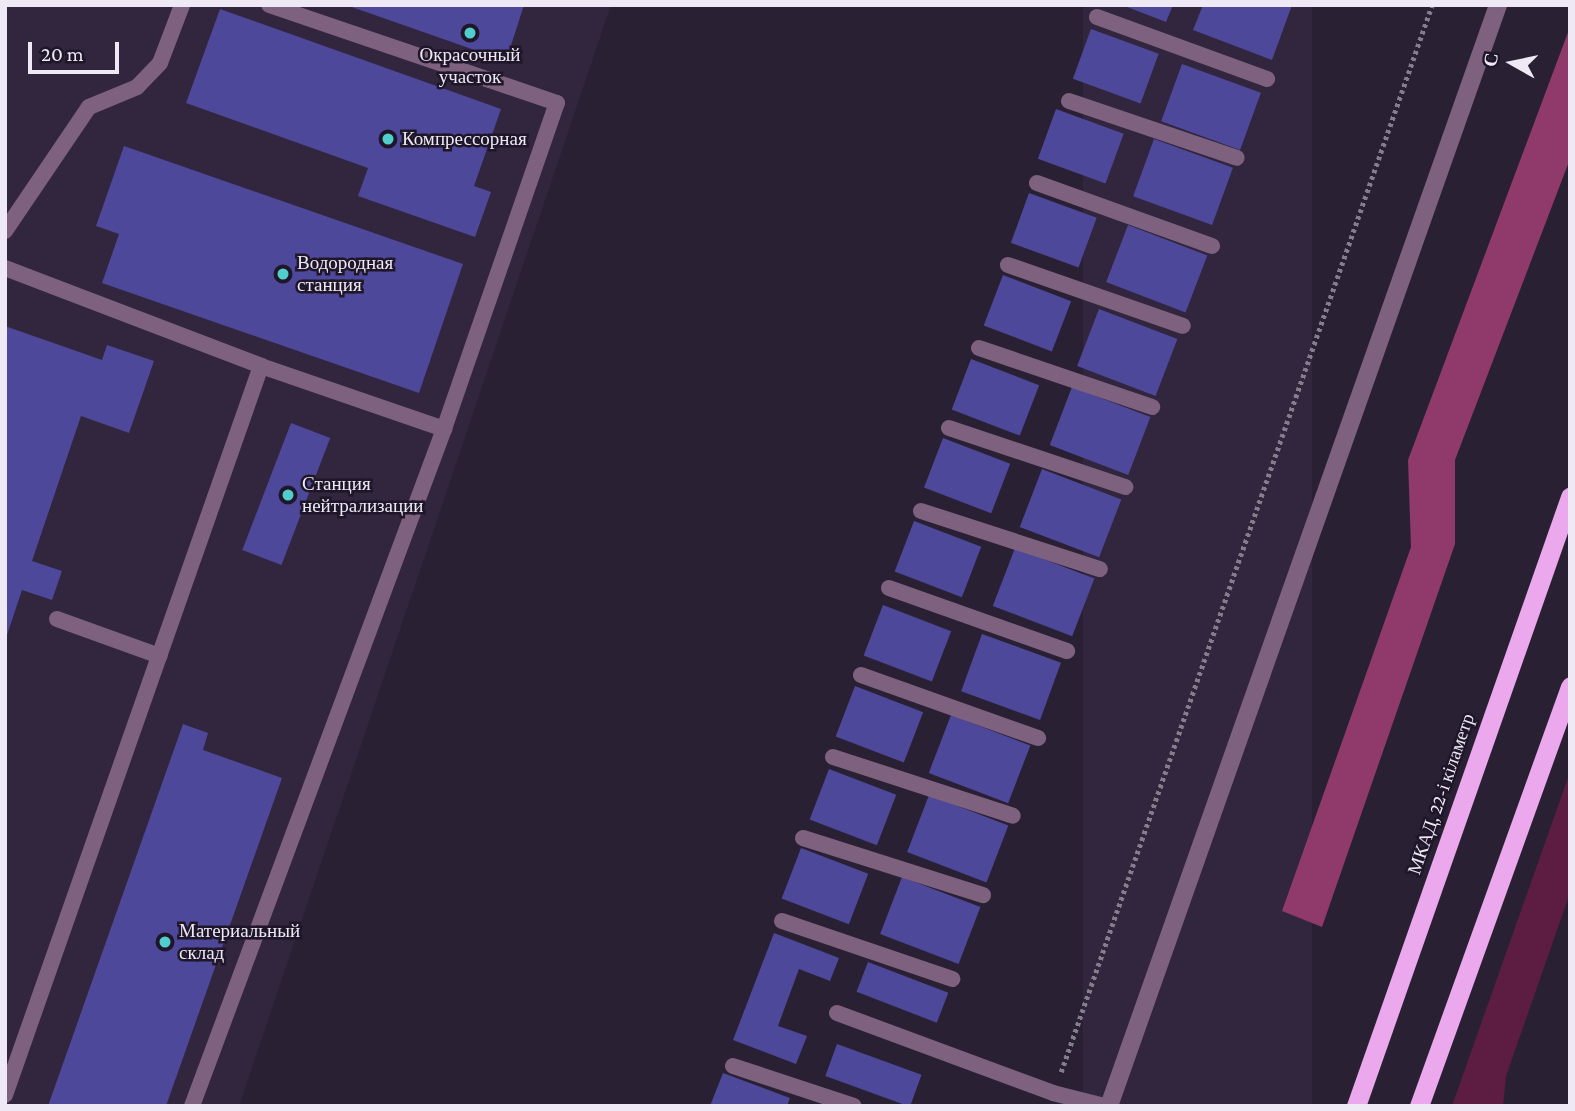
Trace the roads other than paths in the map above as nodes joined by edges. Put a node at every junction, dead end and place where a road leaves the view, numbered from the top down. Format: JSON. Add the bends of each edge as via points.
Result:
{"nodes":[{"id":1,"x":182,"y":5,"type":"edge"},
{"id":2,"x":269,"y":5,"type":"edge"},
{"id":3,"x":1498,"y":5,"type":"edge"},
{"id":4,"x":1097,"y":17,"type":"dead end"},
{"id":5,"x":1267,"y":79,"type":"dead end"},
{"id":6,"x":1069,"y":101,"type":"dead end"},
{"id":7,"x":1237,"y":158,"type":"dead end"},
{"id":8,"x":1037,"y":183,"type":"dead end"},
{"id":9,"x":5,"y":231,"type":"edge"},
{"id":10,"x":1212,"y":246,"type":"dead end"},
{"id":11,"x":1008,"y":265,"type":"dead end"},
{"id":12,"x":5,"y":268,"type":"edge"},
{"id":13,"x":1183,"y":326,"type":"dead end"},
{"id":14,"x":979,"y":348,"type":"dead end"},
{"id":15,"x":261,"y":366,"type":"junction"},
{"id":16,"x":1152,"y":407,"type":"dead end"},
{"id":17,"x":949,"y":428,"type":"dead end"},
{"id":18,"x":444,"y":429,"type":"junction"},
{"id":19,"x":1125,"y":487,"type":"dead end"},
{"id":20,"x":1570,"y":497,"type":"edge"},
{"id":21,"x":921,"y":511,"type":"dead end"},
{"id":22,"x":1100,"y":569,"type":"dead end"},
{"id":23,"x":889,"y":588,"type":"dead end"},
{"id":24,"x":57,"y":619,"type":"dead end"},
{"id":25,"x":1067,"y":651,"type":"dead end"},
{"id":26,"x":160,"y":656,"type":"junction"},
{"id":27,"x":861,"y":675,"type":"dead end"},
{"id":28,"x":1570,"y":686,"type":"edge"},
{"id":29,"x":1038,"y":738,"type":"dead end"},
{"id":30,"x":833,"y":757,"type":"dead end"},
{"id":31,"x":1013,"y":816,"type":"dead end"},
{"id":32,"x":803,"y":838,"type":"dead end"},
{"id":33,"x":983,"y":895,"type":"dead end"},
{"id":34,"x":782,"y":921,"type":"dead end"},
{"id":35,"x":952,"y":979,"type":"dead end"},
{"id":36,"x":837,"y":1013,"type":"dead end"},
{"id":37,"x":733,"y":1066,"type":"dead end"},
{"id":38,"x":5,"y":1095,"type":"edge"},
{"id":39,"x":192,"y":1106,"type":"edge"},
{"id":40,"x":853,"y":1106,"type":"edge"},
{"id":41,"x":1107,"y":1106,"type":"edge"},
{"id":42,"x":1356,"y":1106,"type":"edge"},
{"id":43,"x":1419,"y":1106,"type":"edge"}],
"edges":[{"from":1,"to":9,"type":"lane","via":[[160,63],[137,87],[89,107]]},
{"from":2,"to":18,"type":"lane","via":[[557,103]]},
{"from":3,"to":41,"type":"street"},
{"from":4,"to":5,"type":"lane"},
{"from":6,"to":7,"type":"lane"},
{"from":8,"to":10,"type":"lane"},
{"from":11,"to":13,"type":"lane"},
{"from":12,"to":15,"type":"lane"},
{"from":14,"to":16,"type":"lane"},
{"from":15,"to":18,"type":"lane"},
{"from":15,"to":26,"type":"lane"},
{"from":17,"to":19,"type":"lane"},
{"from":18,"to":39,"type":"lane"},
{"from":20,"to":42,"type":"highway","name":"МКАД, 22-і кіламетр"},
{"from":21,"to":22,"type":"lane"},
{"from":23,"to":25,"type":"lane"},
{"from":24,"to":26,"type":"lane"},
{"from":26,"to":38,"type":"lane"},
{"from":27,"to":29,"type":"lane"},
{"from":28,"to":43,"type":"highway"},
{"from":30,"to":31,"type":"lane"},
{"from":32,"to":33,"type":"lane"},
{"from":34,"to":35,"type":"lane"},
{"from":36,"to":41,"type":"lane","via":[[1053,1093]]},
{"from":37,"to":40,"type":"lane"}]}
